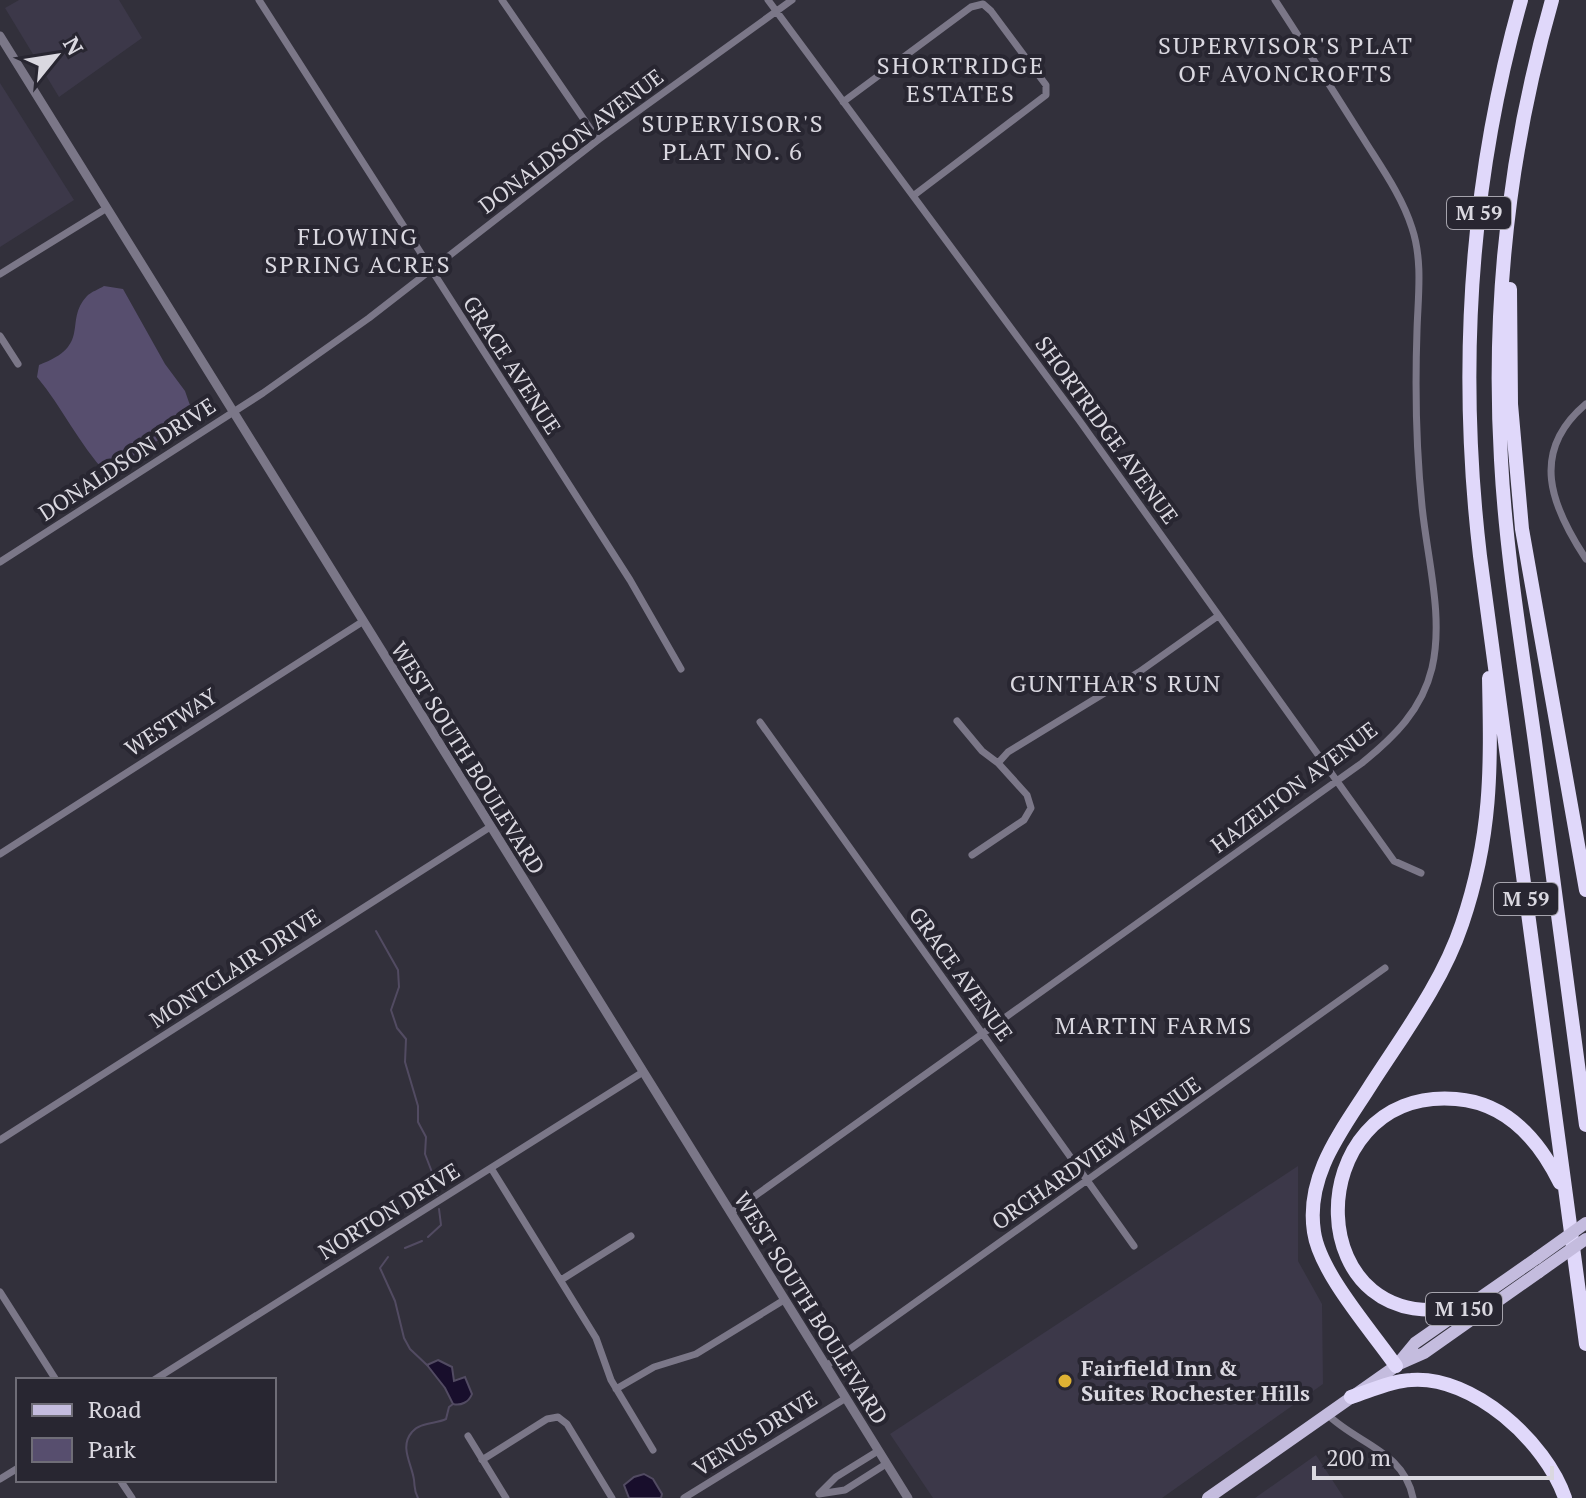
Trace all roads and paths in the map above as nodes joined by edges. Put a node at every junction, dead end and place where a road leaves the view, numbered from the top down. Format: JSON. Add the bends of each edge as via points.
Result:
{"nodes":[{"id":1,"x":259,"y":0,"type":"edge"},
{"id":2,"x":502,"y":0,"type":"edge"},
{"id":3,"x":768,"y":0,"type":"edge"},
{"id":4,"x":792,"y":0,"type":"edge"},
{"id":5,"x":1275,"y":0,"type":"edge"},
{"id":6,"x":1521,"y":0,"type":"edge"},
{"id":7,"x":1552,"y":0,"type":"edge"},
{"id":8,"x":776,"y":12,"type":"junction"},
{"id":9,"x":0,"y":36,"type":"edge"},
{"id":10,"x":843,"y":102,"type":"junction"},
{"id":11,"x":598,"y":140,"type":"junction"},
{"id":12,"x":1511,"y":188,"type":"junction"},
{"id":13,"x":913,"y":196,"type":"junction"},
{"id":14,"x":107,"y":208,"type":"junction"},
{"id":15,"x":431,"y":272,"type":"junction"},
{"id":16,"x":0,"y":274,"type":"edge"},
{"id":17,"x":0,"y":336,"type":"edge"},
{"id":18,"x":18,"y":364,"type":"dead end"},
{"id":19,"x":1586,"y":404,"type":"edge"},
{"id":20,"x":232,"y":413,"type":"junction"},
{"id":21,"x":1586,"y":559,"type":"edge"},
{"id":22,"x":0,"y":562,"type":"edge"},
{"id":23,"x":1487,"y":602,"type":"junction"},
{"id":24,"x":1218,"y":616,"type":"junction"},
{"id":25,"x":362,"y":622,"type":"junction"},
{"id":26,"x":681,"y":669,"type":"dead end"},
{"id":27,"x":957,"y":721,"type":"dead end"},
{"id":28,"x":760,"y":722,"type":"dead end"},
{"id":29,"x":998,"y":763,"type":"junction"},
{"id":30,"x":1337,"y":781,"type":"junction"},
{"id":31,"x":490,"y":827,"type":"junction"},
{"id":32,"x":0,"y":854,"type":"edge"},
{"id":33,"x":972,"y":855,"type":"dead end"},
{"id":34,"x":1421,"y":873,"type":"dead end"},
{"id":35,"x":1586,"y":890,"type":"edge"},
{"id":36,"x":1385,"y":968,"type":"dead end"},
{"id":37,"x":982,"y":1034,"type":"junction"},
{"id":38,"x":643,"y":1072,"type":"junction"},
{"id":39,"x":1586,"y":1125,"type":"edge"},
{"id":40,"x":0,"y":1140,"type":"edge"},
{"id":41,"x":491,"y":1168,"type":"junction"},
{"id":42,"x":1087,"y":1181,"type":"junction"},
{"id":43,"x":1566,"y":1195,"type":"junction"},
{"id":44,"x":731,"y":1213,"type":"junction"},
{"id":45,"x":1586,"y":1223,"type":"edge"},
{"id":46,"x":631,"y":1236,"type":"dead end"},
{"id":47,"x":1586,"y":1239,"type":"edge"},
{"id":48,"x":1134,"y":1246,"type":"dead end"},
{"id":49,"x":561,"y":1280,"type":"junction"},
{"id":50,"x":0,"y":1292,"type":"edge"},
{"id":51,"x":784,"y":1300,"type":"junction"},
{"id":52,"x":1471,"y":1304,"type":"junction"},
{"id":53,"x":1586,"y":1344,"type":"edge"},
{"id":54,"x":826,"y":1366,"type":"junction"},
{"id":55,"x":1396,"y":1366,"type":"junction"},
{"id":56,"x":55,"y":1378,"type":"edge"},
{"id":57,"x":157,"y":1378,"type":"edge"},
{"id":58,"x":616,"y":1389,"type":"junction"},
{"id":59,"x":1351,"y":1397,"type":"junction"},
{"id":60,"x":846,"y":1398,"type":"junction"},
{"id":61,"x":1327,"y":1414,"type":"junction"},
{"id":62,"x":468,"y":1436,"type":"dead end"},
{"id":63,"x":653,"y":1450,"type":"dead end"},
{"id":64,"x":878,"y":1451,"type":"junction"},
{"id":65,"x":482,"y":1460,"type":"junction"},
{"id":66,"x":886,"y":1464,"type":"junction"},
{"id":67,"x":819,"y":1494,"type":"junction"},
{"id":68,"x":611,"y":1495,"type":"edge"},
{"id":69,"x":506,"y":1498,"type":"edge"},
{"id":70,"x":601,"y":1498,"type":"edge"},
{"id":71,"x":684,"y":1498,"type":"edge"},
{"id":72,"x":810,"y":1498,"type":"edge"},
{"id":73,"x":908,"y":1498,"type":"edge"},
{"id":74,"x":1208,"y":1498,"type":"edge"},
{"id":75,"x":1413,"y":1498,"type":"edge"},
{"id":76,"x":1565,"y":1498,"type":"edge"}],
"edges":[{"from":1,"to":15,"type":"street","name":"GRACE AVENUE"},
{"from":2,"to":11,"type":"street"},
{"from":3,"to":8,"type":"street","name":"SHORTRIDGE AVENUE"},
{"from":4,"to":8,"type":"street","name":"DONALDSON AVENUE"},
{"from":5,"to":30,"type":"street","name":"HAZELTON AVENUE","via":[[1397,194],[1418,252],[1418,448],[1435,654],[1410,717]]},
{"from":6,"to":23,"type":"highway","number":"M 59","via":[[1487,153],[1471,292],[1471,460]]},
{"from":7,"to":12,"type":"highway","number":"M 59"},
{"from":8,"to":10,"type":"street","name":"SHORTRIDGE AVENUE"},
{"from":8,"to":11,"type":"street","name":"DONALDSON AVENUE"},
{"from":9,"to":14,"type":"street","name":"WEST SOUTH BOULEVARD"},
{"from":10,"to":13,"type":"street","name":"SHORTRIDGE AVENUE"},
{"from":10,"to":13,"type":"street","via":[[971,7],[983,4],[991,11],[1046,85],[1046,95]]},
{"from":11,"to":15,"type":"street","name":"DONALDSON AVENUE"},
{"from":12,"to":35,"type":"highway","via":[[1511,404],[1519,508]]},
{"from":12,"to":39,"type":"highway","number":"M 59","via":[[1499,329],[1502,484]]},
{"from":13,"to":24,"type":"street","name":"SHORTRIDGE AVENUE"},
{"from":14,"to":16,"type":"street"},
{"from":14,"to":20,"type":"street","name":"WEST SOUTH BOULEVARD"},
{"from":15,"to":20,"type":"street","name":"DONALDSON AVENUE"},
{"from":15,"to":26,"type":"street","name":"GRACE AVENUE","via":[[630,580]]},
{"from":17,"to":18,"type":"street"},
{"from":19,"to":21,"type":"street","via":[[1558,438],[1551,468],[1560,514]]},
{"from":20,"to":22,"type":"street","name":"DONALDSON DRIVE"},
{"from":20,"to":25,"type":"street","name":"WEST SOUTH BOULEVARD"},
{"from":23,"to":43,"type":"highway","number":"M 59"},
{"from":23,"to":55,"type":"highway","via":[[1489,810],[1462,924],[1428,995],[1329,1152],[1315,1192],[1314,1233],[1328,1269]]},
{"from":24,"to":29,"type":"street","via":[[1139,672],[1019,743]]},
{"from":24,"to":30,"type":"street","name":"SHORTRIDGE AVENUE"},
{"from":25,"to":31,"type":"street","name":"WEST SOUTH BOULEVARD"},
{"from":25,"to":32,"type":"street","name":"WESTWAY"},
{"from":27,"to":29,"type":"street"},
{"from":28,"to":37,"type":"street","name":"GRACE AVENUE"},
{"from":29,"to":33,"type":"street","via":[[1027,795],[1031,808],[1024,820]]},
{"from":30,"to":34,"type":"street","name":"SHORTRIDGE AVENUE","via":[[1394,861]]},
{"from":30,"to":37,"type":"street","name":"HAZELTON AVENUE"},
{"from":31,"to":38,"type":"street","name":"WEST SOUTH BOULEVARD"},
{"from":31,"to":40,"type":"street","name":"MONTCLAIR DRIVE"},
{"from":36,"to":42,"type":"street","name":"ORCHARDVIEW AVENUE"},
{"from":37,"to":42,"type":"street","name":"GRACE AVENUE"},
{"from":37,"to":44,"type":"street","name":"HAZELTON AVENUE"},
{"from":38,"to":41,"type":"street","name":"NORTON DRIVE"},
{"from":38,"to":44,"type":"street","name":"WEST SOUTH BOULEVARD"},
{"from":41,"to":49,"type":"street"},
{"from":41,"to":57,"type":"street","name":"NORTON DRIVE"},
{"from":42,"to":48,"type":"street","name":"GRACE AVENUE"},
{"from":42,"to":54,"type":"street","name":"ORCHARDVIEW AVENUE"},
{"from":43,"to":52,"type":"highway","via":[[1546,1156],[1520,1126],[1467,1100],[1426,1100],[1403,1108],[1360,1140],[1342,1173],[1337,1200],[1339,1229],[1357,1274],[1378,1294],[1405,1308],[1428,1312]]},
{"from":43,"to":53,"type":"highway","number":"M 59"},
{"from":44,"to":51,"type":"street","name":"WEST SOUTH BOULEVARD"},
{"from":45,"to":52,"type":"main road","number":"M 150","bridge":true},
{"from":46,"to":49,"type":"street"},
{"from":47,"to":55,"type":"main road","number":"M 150","bridge":true,"via":[[1424,1353]]},
{"from":49,"to":58,"type":"street","via":[[598,1342]]},
{"from":50,"to":56,"type":"street"},
{"from":51,"to":54,"type":"street","name":"WEST SOUTH BOULEVARD"},
{"from":51,"to":58,"type":"street","via":[[696,1354],[654,1367]]},
{"from":52,"to":55,"type":"main road","number":"M 150","via":[[1415,1343]]},
{"from":54,"to":60,"type":"street","name":"WEST SOUTH BOULEVARD"},
{"from":55,"to":59,"type":"main road"},
{"from":58,"to":63,"type":"street"},
{"from":59,"to":61,"type":"main road"},
{"from":59,"to":76,"type":"highway","via":[[1410,1380],[1429,1380],[1468,1393],[1530,1440]]},
{"from":60,"to":64,"type":"street","name":"WEST SOUTH BOULEVARD"},
{"from":60,"to":71,"type":"street","name":"VENUS DRIVE"},
{"from":61,"to":74,"type":"main road"},
{"from":61,"to":75,"type":"street","via":[[1388,1455],[1411,1486]]},
{"from":62,"to":65,"type":"street"},
{"from":64,"to":66,"type":"street","name":"WEST SOUTH BOULEVARD"},
{"from":64,"to":67,"type":"street"},
{"from":65,"to":68,"type":"street","via":[[558,1417]]},
{"from":65,"to":69,"type":"street"},
{"from":66,"to":67,"type":"street","via":[[845,1490]]},
{"from":66,"to":73,"type":"street","name":"WEST SOUTH BOULEVARD"},
{"from":67,"to":72,"type":"street"},
{"from":68,"to":70,"type":"street"}]}
